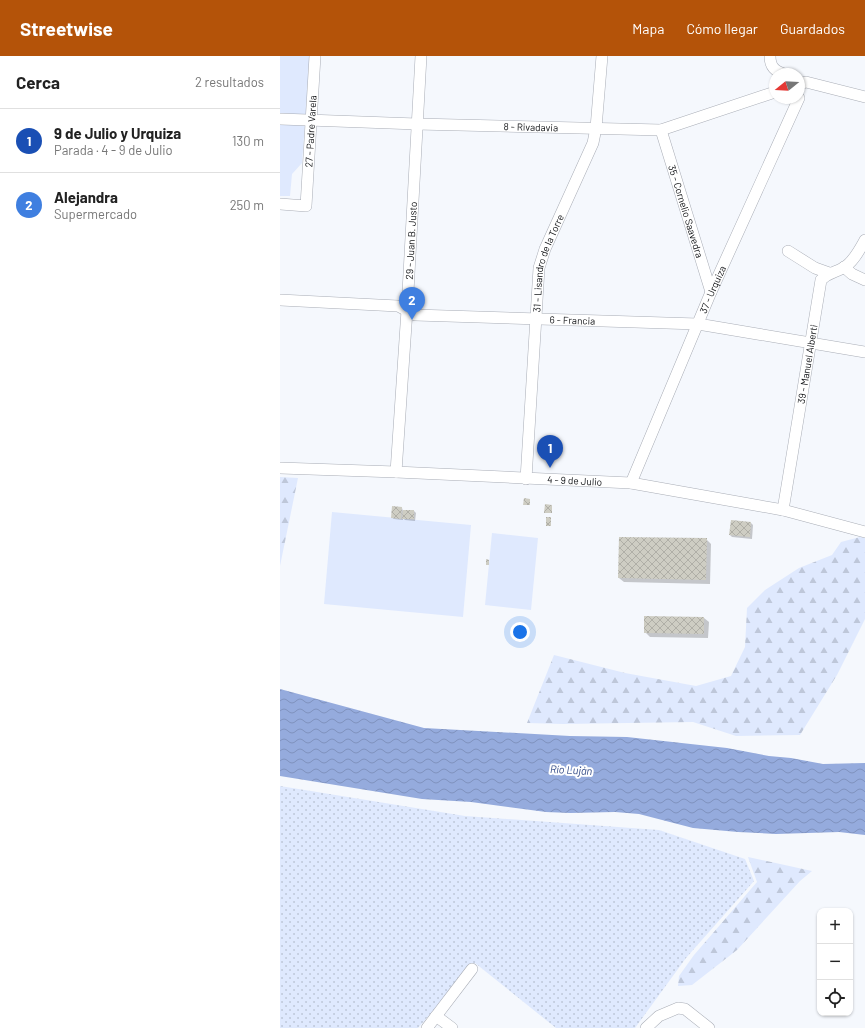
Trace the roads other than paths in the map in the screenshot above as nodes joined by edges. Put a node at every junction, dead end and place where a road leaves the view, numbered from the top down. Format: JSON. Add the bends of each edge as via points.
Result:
{"nodes":[{"id":1,"x":315,"y":56,"type":"edge"},
{"id":2,"x":421,"y":56,"type":"edge"},
{"id":3,"x":602,"y":56,"type":"edge"},
{"id":4,"x":770,"y":56,"type":"edge"},
{"id":5,"x":774,"y":68,"type":"edge"},
{"id":6,"x":805,"y":83,"type":"edge"},
{"id":7,"x":769,"y":94,"type":"edge"},
{"id":8,"x":865,"y":97,"type":"edge"},
{"id":9,"x":796,"y":104,"type":"edge"},
{"id":10,"x":280,"y":119,"type":"edge"},
{"id":11,"x":311,"y":120,"type":"junction"},
{"id":12,"x":417,"y":124,"type":"junction"},
{"id":13,"x":596,"y":128,"type":"junction"},
{"id":14,"x":661,"y":130,"type":"junction"},
{"id":15,"x":280,"y":204,"type":"edge"},
{"id":16,"x":865,"y":240,"type":"edge"},
{"id":17,"x":788,"y":251,"type":"dead end"},
{"id":18,"x":844,"y":267,"type":"junction"},
{"id":19,"x":829,"y":273,"type":"junction"},
{"id":20,"x":865,"y":280,"type":"edge"},
{"id":21,"x":711,"y":292,"type":"junction"},
{"id":22,"x":280,"y":300,"type":"edge"},
{"id":23,"x":407,"y":310,"type":"junction"},
{"id":24,"x":537,"y":319,"type":"junction"},
{"id":25,"x":698,"y":324,"type":"junction"},
{"id":26,"x":811,"y":342,"type":"junction"},
{"id":27,"x":865,"y":352,"type":"edge"},
{"id":28,"x":280,"y":468,"type":"edge"},
{"id":29,"x":396,"y":472,"type":"junction"},
{"id":30,"x":526,"y":479,"type":"junction"},
{"id":31,"x":631,"y":483,"type":"junction"},
{"id":32,"x":783,"y":510,"type":"junction"},
{"id":33,"x":865,"y":532,"type":"edge"},
{"id":34,"x":472,"y":969,"type":"dead end"},
{"id":35,"x":436,"y":1016,"type":"junction"},
{"id":36,"x":427,"y":1028,"type":"edge"},
{"id":37,"x":452,"y":1028,"type":"edge"},
{"id":38,"x":646,"y":1028,"type":"edge"},
{"id":39,"x":709,"y":1028,"type":"edge"}],
"edges":[{"from":1,"to":11,"type":"street","name":"27 - Padre Varela"},
{"from":2,"to":12,"type":"street","name":"29 - Juan B. Justo"},
{"from":3,"to":13,"type":"street","name":"31 - Lisandro de la Torre"},
{"from":4,"to":5,"type":"street"},
{"from":6,"to":8,"type":"street"},
{"from":7,"to":14,"type":"street","name":"8 - Rivadavia"},
{"from":9,"to":21,"type":"street","name":"37 - Urquiza"},
{"from":10,"to":11,"type":"street","name":"8 - Rivadavia"},
{"from":11,"to":12,"type":"street","name":"8 - Rivadavia"},
{"from":11,"to":15,"type":"street","name":"27 - Padre Varela","via":[[306,206]]},
{"from":12,"to":13,"type":"street","name":"8 - Rivadavia"},
{"from":12,"to":23,"type":"street","name":"29 - Juan B. Justo"},
{"from":13,"to":14,"type":"street","name":"8 - Rivadavia"},
{"from":13,"to":24,"type":"street","name":"31 - Lisandro de la Torre","via":[[593,143],[545,249],[539,268]]},
{"from":14,"to":21,"type":"street","name":"35 - Cornelio Saavedra"},
{"from":16,"to":18,"type":"street","via":[[852,260]]},
{"from":17,"to":19,"type":"street","via":[[815,268]]},
{"from":18,"to":19,"type":"street"},
{"from":18,"to":20,"type":"street"},
{"from":19,"to":26,"type":"street","name":"39 - Manuel Alberti","via":[[820,280]]},
{"from":21,"to":25,"type":"street","name":"37 - Urquiza"},
{"from":22,"to":23,"type":"street","name":"6 - Francia","via":[[398,306]]},
{"from":23,"to":24,"type":"street","name":"6 - Francia","via":[[415,315]]},
{"from":23,"to":29,"type":"street","name":"29 - Juan B. Justo"},
{"from":24,"to":25,"type":"street","name":"6 - Francia"},
{"from":24,"to":30,"type":"street","name":"31 - Lisandro de la Torre"},
{"from":25,"to":26,"type":"street","name":"6 - Francia"},
{"from":25,"to":31,"type":"street","name":"37 - Urquiza"},
{"from":26,"to":27,"type":"street","name":"6 - Francia"},
{"from":26,"to":32,"type":"street","name":"39 - Manuel Alberti"},
{"from":28,"to":29,"type":"street","name":"4 - 9 de Julio"},
{"from":29,"to":30,"type":"street","name":"4 - 9 de Julio"},
{"from":30,"to":31,"type":"street","name":"4 - 9 de Julio"},
{"from":31,"to":32,"type":"street","name":"4 - 9 de Julio"},
{"from":32,"to":33,"type":"street","name":"4 - 9 de Julio"},
{"from":34,"to":35,"type":"street"},
{"from":35,"to":36,"type":"street"},
{"from":35,"to":37,"type":"street"},
{"from":38,"to":39,"type":"street","via":[[659,1016],[678,1008],[686,1009]]}]}
